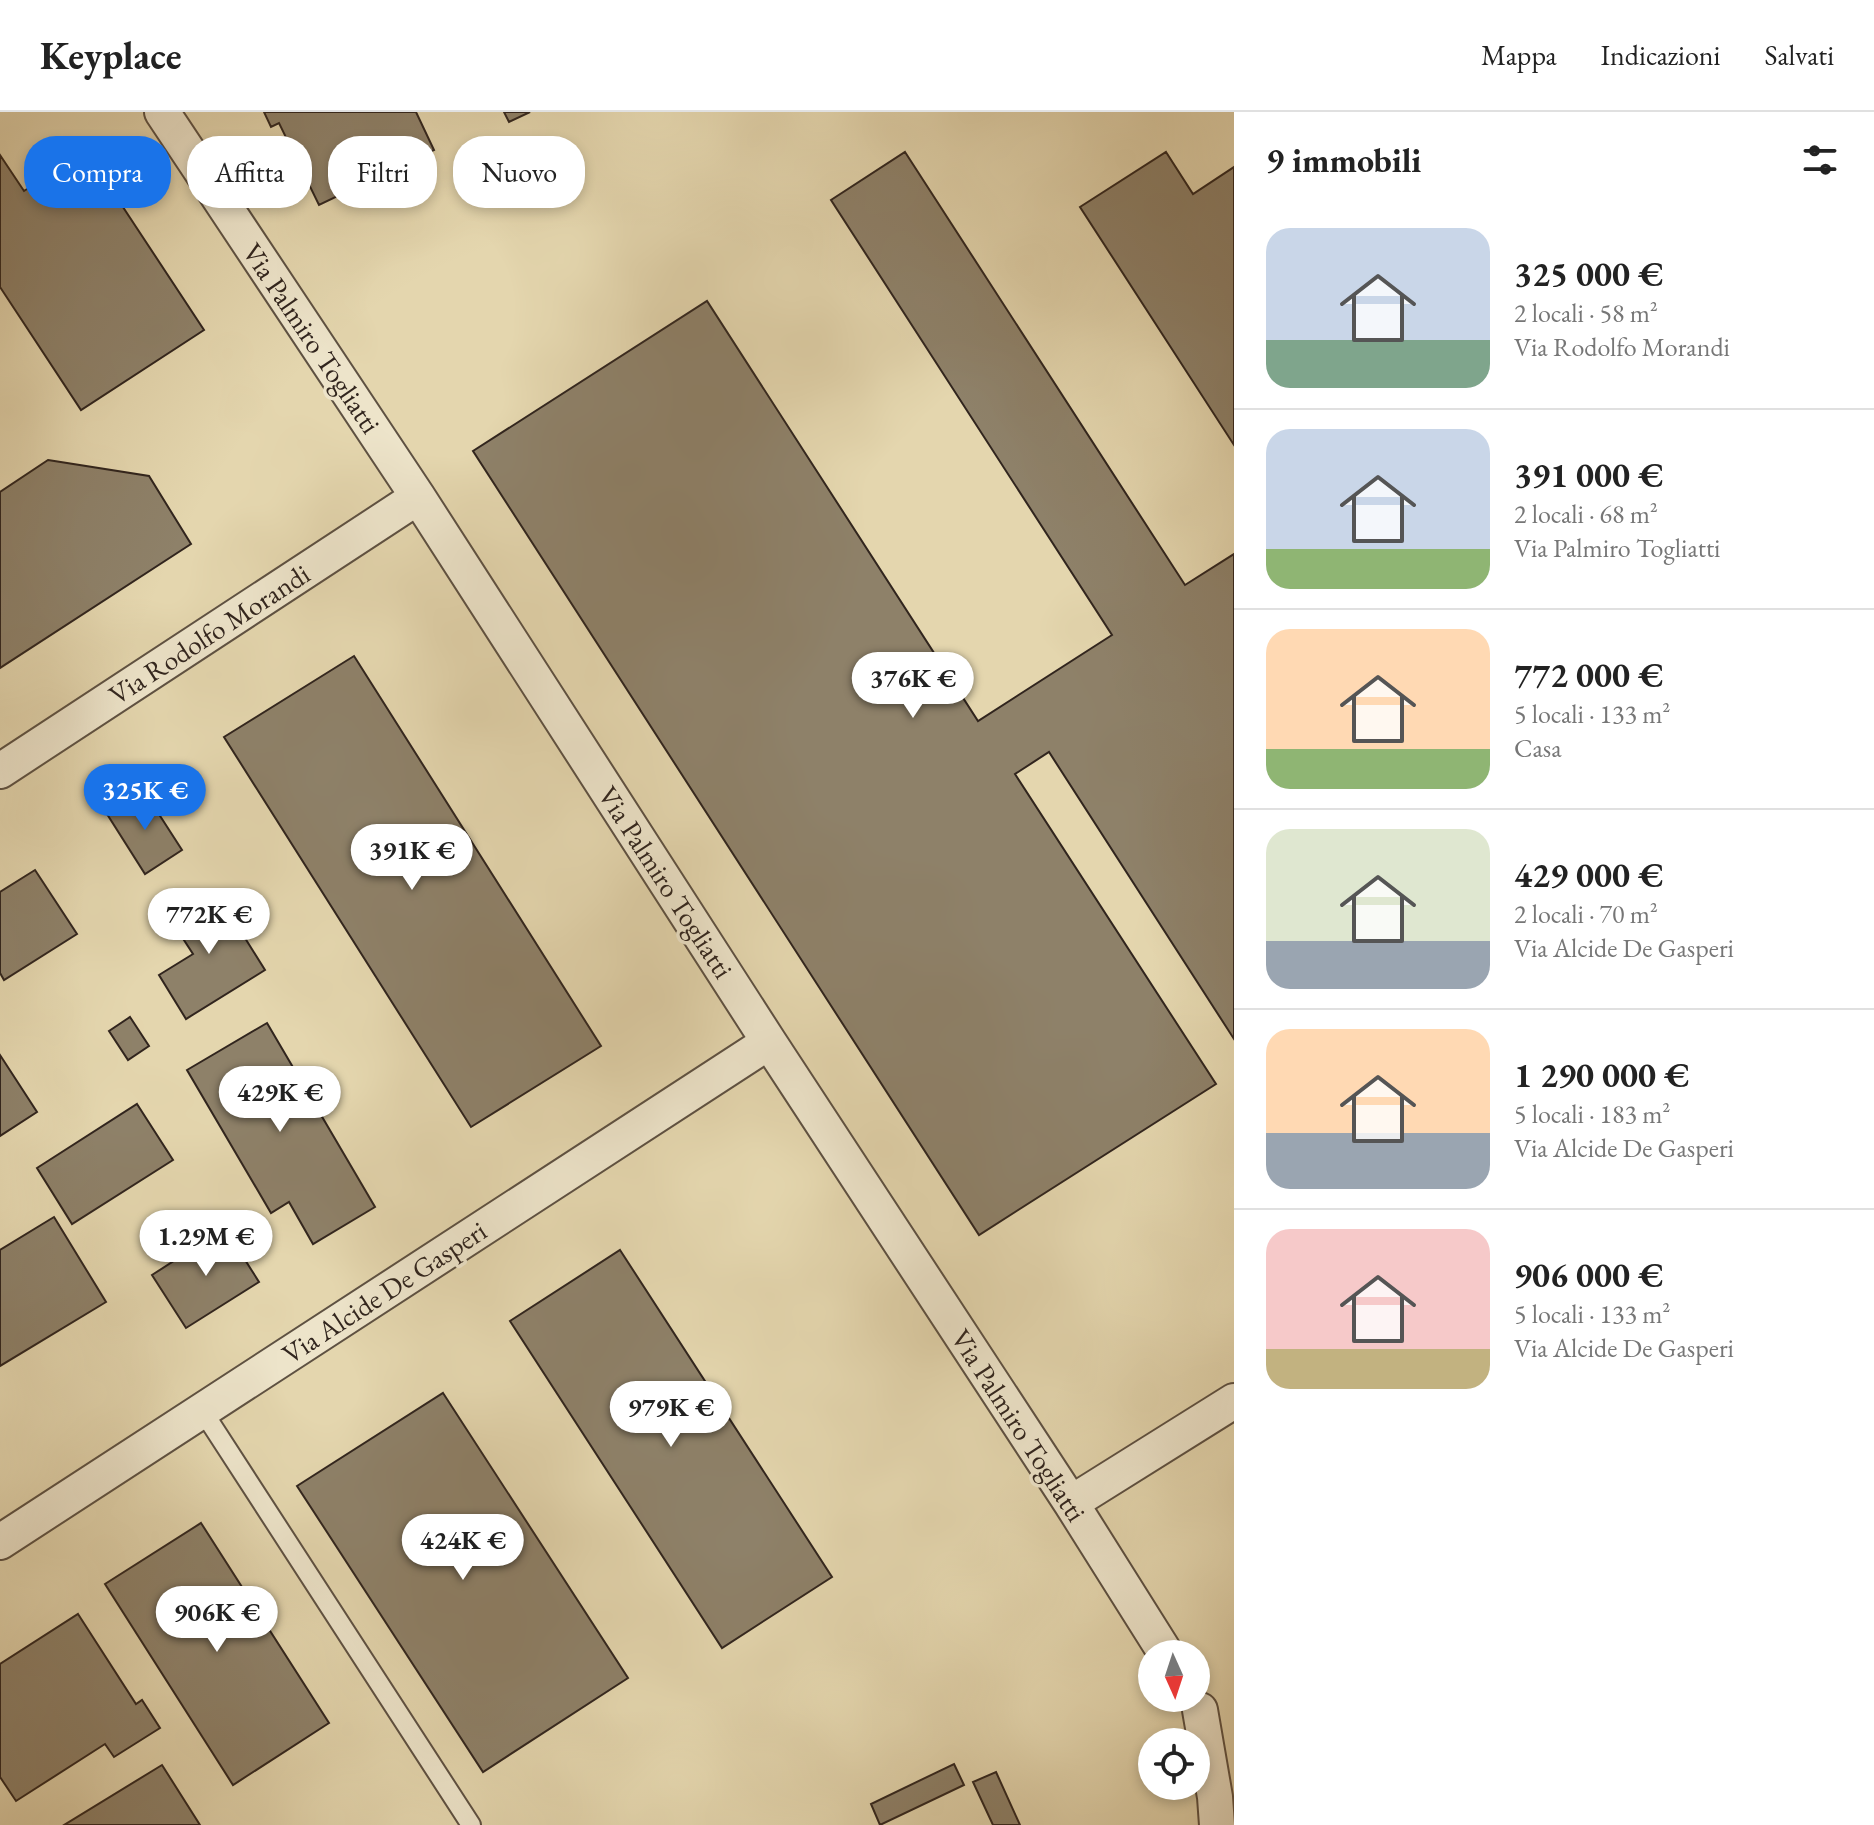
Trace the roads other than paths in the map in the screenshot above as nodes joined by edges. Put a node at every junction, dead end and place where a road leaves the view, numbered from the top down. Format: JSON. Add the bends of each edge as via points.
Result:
{"nodes":[{"id":1,"x":162,"y":112,"type":"edge"},
{"id":2,"x":418,"y":497,"type":"junction"},
{"id":3,"x":0,"y":771,"type":"edge"},
{"id":4,"x":769,"y":1042,"type":"junction"},
{"id":5,"x":1234,"y":1401,"type":"edge"},
{"id":6,"x":202,"y":1410,"type":"junction"},
{"id":7,"x":1071,"y":1503,"type":"junction"},
{"id":8,"x":0,"y":1542,"type":"edge"},
{"id":9,"x":1157,"y":1640,"type":"edge"},
{"id":10,"x":1199,"y":1712,"type":"edge"},
{"id":11,"x":1203,"y":1712,"type":"edge"},
{"id":12,"x":1234,"y":1755,"type":"edge"},
{"id":13,"x":471,"y":1825,"type":"edge"},
{"id":14,"x":1217,"y":1825,"type":"edge"}],
"edges":[{"from":1,"to":2,"type":"street","name":"Via Palmiro Togliatti"},
{"from":2,"to":3,"type":"street","name":"Via Rodolfo Morandi"},
{"from":2,"to":4,"type":"street","name":"Via Palmiro Togliatti"},
{"from":4,"to":6,"type":"street","name":"Via Alcide De Gasperi"},
{"from":4,"to":7,"type":"street","name":"Via Palmiro Togliatti"},
{"from":5,"to":7,"type":"street"},
{"from":6,"to":8,"type":"street","name":"Via Alcide De Gasperi"},
{"from":6,"to":13,"type":"lane"},
{"from":7,"to":9,"type":"street","name":"Via Palmiro Togliatti"},
{"from":10,"to":14,"type":"street"},
{"from":11,"to":12,"type":"street"}]}
